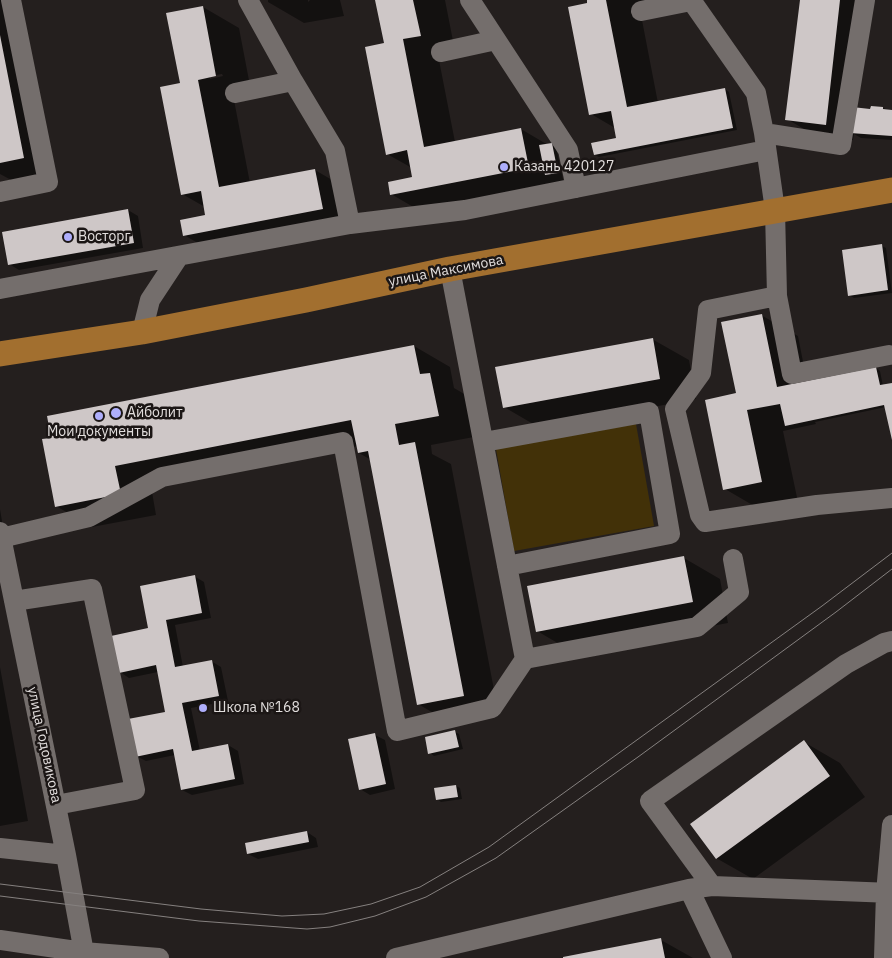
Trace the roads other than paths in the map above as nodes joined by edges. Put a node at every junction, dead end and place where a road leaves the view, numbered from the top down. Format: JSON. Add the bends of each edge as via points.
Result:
{"nodes":[{"id":1,"x":12,"y":0,"type":"edge"},
{"id":2,"x":248,"y":0,"type":"edge"},
{"id":3,"x":470,"y":0,"type":"edge"},
{"id":4,"x":865,"y":0,"type":"edge"},
{"id":5,"x":691,"y":1,"type":"edge"},
{"id":6,"x":640,"y":12,"type":"dead end"},
{"id":7,"x":496,"y":40,"type":"junction"},
{"id":8,"x":441,"y":52,"type":"dead end"},
{"id":9,"x":293,"y":82,"type":"junction"},
{"id":10,"x":235,"y":93,"type":"dead end"},
{"id":11,"x":765,"y":142,"type":"junction"},
{"id":12,"x":576,"y":188,"type":"junction"},
{"id":13,"x":892,"y":190,"type":"edge"},
{"id":14,"x":0,"y":192,"type":"edge"},
{"id":15,"x":775,"y":210,"type":"junction"},
{"id":16,"x":350,"y":224,"type":"junction"},
{"id":17,"x":179,"y":256,"type":"junction"},
{"id":18,"x":450,"y":269,"type":"junction"},
{"id":19,"x":0,"y":289,"type":"edge"},
{"id":20,"x":777,"y":296,"type":"junction"},
{"id":21,"x":142,"y":332,"type":"junction"},
{"id":22,"x":0,"y":354,"type":"edge"},
{"id":23,"x":889,"y":355,"type":"dead end"},
{"id":24,"x":484,"y":442,"type":"junction"},
{"id":25,"x":892,"y":498,"type":"edge"},
{"id":26,"x":1,"y":535,"type":"edge"},
{"id":27,"x":733,"y":559,"type":"dead end"},
{"id":28,"x":507,"y":566,"type":"junction"},
{"id":29,"x":14,"y":601,"type":"junction"},
{"id":30,"x":892,"y":640,"type":"edge"},
{"id":31,"x":525,"y":659,"type":"junction"},
{"id":32,"x":56,"y":805,"type":"junction"},
{"id":33,"x":892,"y":825,"type":"edge"},
{"id":34,"x":0,"y":848,"type":"edge"},
{"id":35,"x":66,"y":855,"type":"junction"},
{"id":36,"x":712,"y":886,"type":"junction"},
{"id":37,"x":689,"y":889,"type":"junction"},
{"id":38,"x":889,"y":893,"type":"edge"},
{"id":39,"x":0,"y":940,"type":"edge"},
{"id":40,"x":84,"y":955,"type":"edge"},
{"id":41,"x":159,"y":958,"type":"edge"},
{"id":42,"x":396,"y":958,"type":"edge"},
{"id":43,"x":722,"y":958,"type":"edge"},
{"id":44,"x":884,"y":958,"type":"edge"}],
"edges":[{"from":1,"to":14,"type":"street","via":[[48,182]]},
{"from":2,"to":9,"type":"street"},
{"from":3,"to":7,"type":"street"},
{"from":4,"to":11,"type":"street","via":[[841,144]]},
{"from":5,"to":6,"type":"street"},
{"from":5,"to":11,"type":"street","via":[[756,93]]},
{"from":7,"to":8,"type":"street"},
{"from":7,"to":12,"type":"street","via":[[568,150]]},
{"from":9,"to":10,"type":"street"},
{"from":9,"to":16,"type":"street","via":[[335,151]]},
{"from":11,"to":12,"type":"street"},
{"from":11,"to":15,"type":"street"},
{"from":12,"to":16,"type":"street","via":[[465,210]]},
{"from":13,"to":15,"type":"main road","name":"улица Максимова"},
{"from":15,"to":18,"type":"main road","name":"улица Максимова"},
{"from":15,"to":20,"type":"street"},
{"from":16,"to":17,"type":"street"},
{"from":17,"to":19,"type":"street"},
{"from":17,"to":21,"type":"street","via":[[150,300]]},
{"from":18,"to":21,"type":"main road","name":"улица Максимова"},
{"from":18,"to":24,"type":"street"},
{"from":20,"to":23,"type":"street","via":[[792,374]]},
{"from":20,"to":25,"type":"street","via":[[708,310],[701,373],[675,409],[700,515],[705,522],[817,505]]},
{"from":21,"to":22,"type":"main road","name":"улица Максимова"},
{"from":24,"to":28,"type":"street"},
{"from":24,"to":28,"type":"street","via":[[649,412],[670,534]]},
{"from":26,"to":29,"type":"street","name":"улица Годовикова"},
{"from":26,"to":31,"type":"street","via":[[89,517],[162,476],[343,442],[397,731],[492,708]]},
{"from":27,"to":31,"type":"street","via":[[739,592],[697,627]]},
{"from":28,"to":31,"type":"street"},
{"from":29,"to":32,"type":"street","name":"улица Годовикова"},
{"from":29,"to":32,"type":"street","via":[[92,589],[135,790]]},
{"from":30,"to":36,"type":"street","via":[[846,664],[650,800]]},
{"from":32,"to":35,"type":"street","name":"улица Годовикова"},
{"from":33,"to":38,"type":"street"},
{"from":34,"to":35,"type":"street"},
{"from":35,"to":40,"type":"street","name":"улица Годовикова"},
{"from":36,"to":37,"type":"street"},
{"from":36,"to":38,"type":"street"},
{"from":37,"to":42,"type":"street"},
{"from":37,"to":43,"type":"street"},
{"from":38,"to":44,"type":"street"},
{"from":39,"to":40,"type":"street"},
{"from":40,"to":41,"type":"street"}]}
